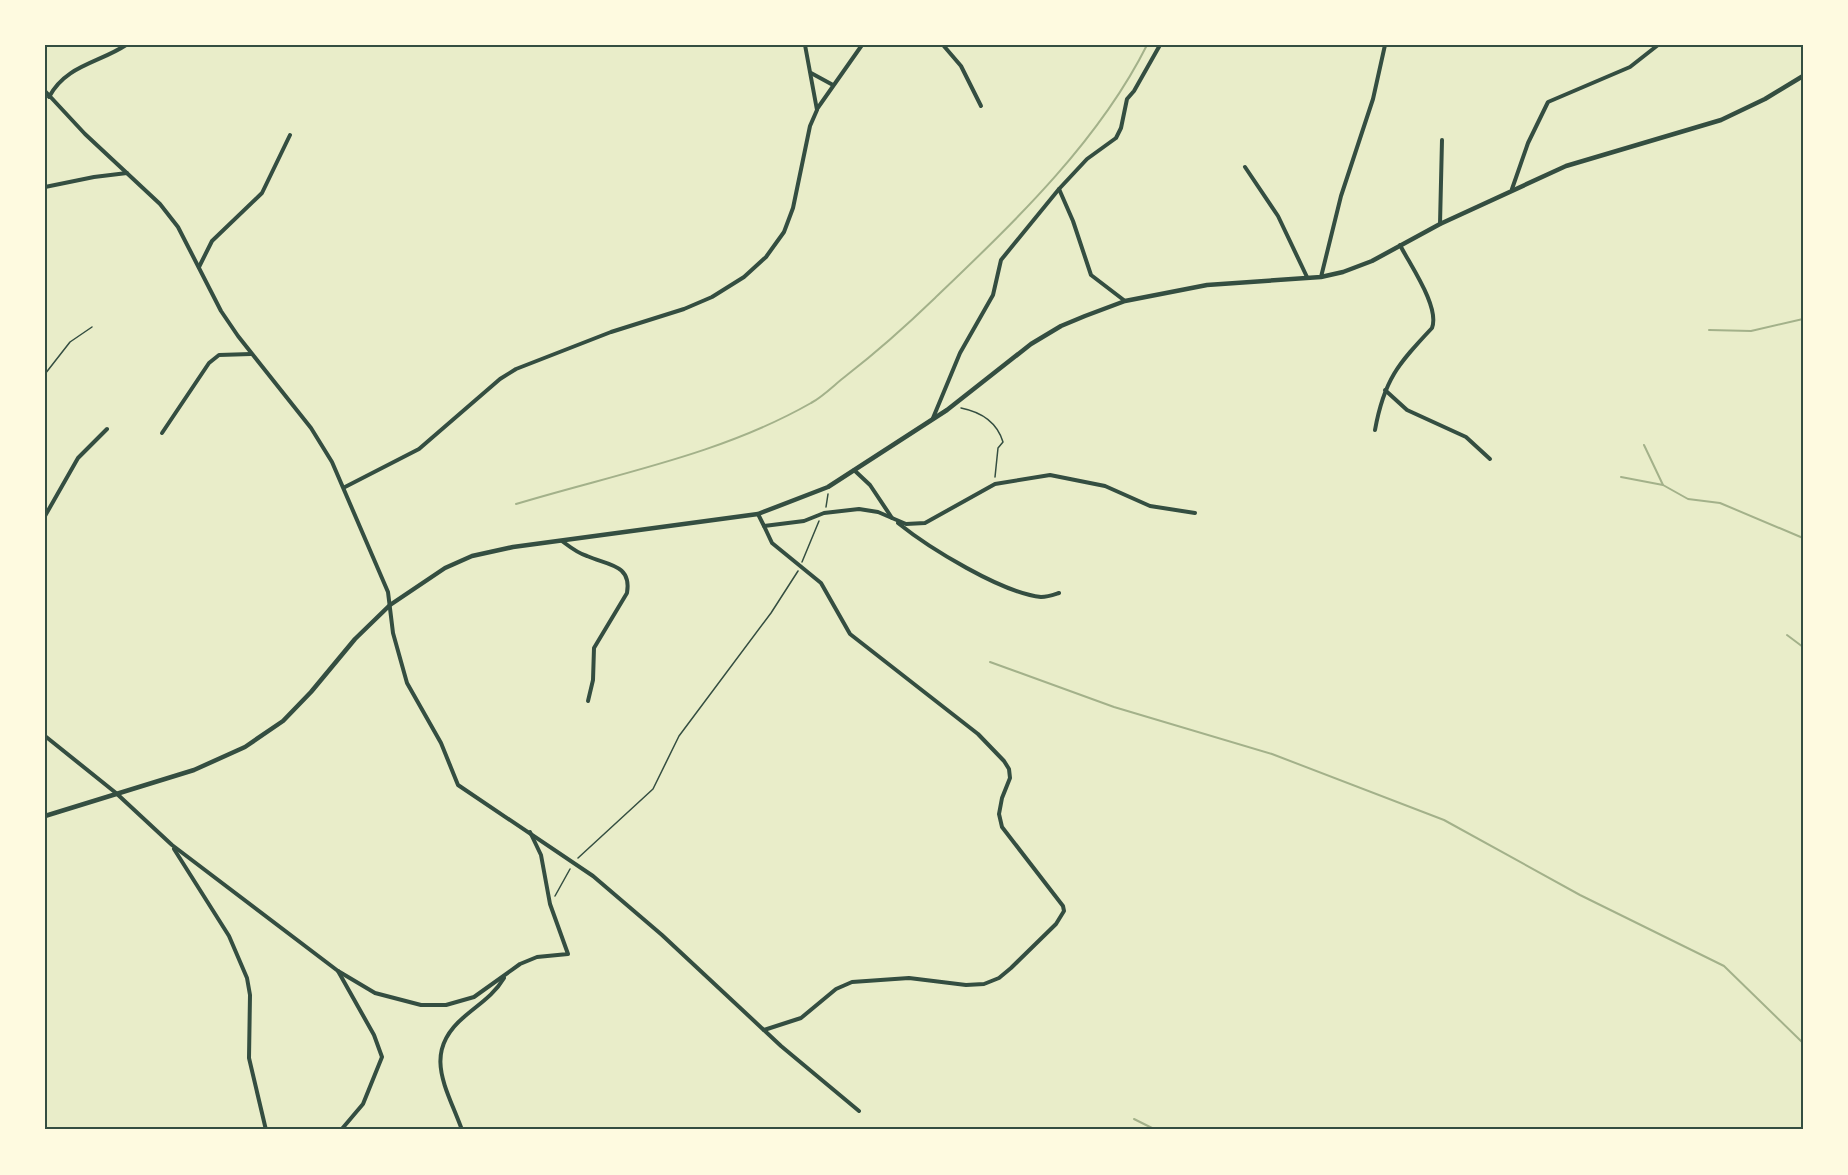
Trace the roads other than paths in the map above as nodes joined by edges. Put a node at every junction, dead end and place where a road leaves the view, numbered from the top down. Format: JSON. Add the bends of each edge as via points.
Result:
{"nodes":[{"id":1,"x":126,"y":45,"type":"edge"},
{"id":2,"x":805,"y":45,"type":"edge"},
{"id":3,"x":862,"y":45,"type":"edge"},
{"id":4,"x":944,"y":45,"type":"edge"},
{"id":5,"x":1160,"y":45,"type":"edge"},
{"id":6,"x":1385,"y":45,"type":"edge"},
{"id":7,"x":1658,"y":45,"type":"edge"},
{"id":8,"x":811,"y":73,"type":"junction"},
{"id":9,"x":1803,"y":76,"type":"edge"},
{"id":10,"x":833,"y":85,"type":"junction"},
{"id":11,"x":45,"y":91,"type":"edge"},
{"id":12,"x":50,"y":97,"type":"junction"},
{"id":13,"x":981,"y":106,"type":"dead end"},
{"id":14,"x":817,"y":110,"type":"junction"},
{"id":15,"x":290,"y":135,"type":"dead end"},
{"id":16,"x":1442,"y":140,"type":"dead end"},
{"id":17,"x":1245,"y":167,"type":"dead end"},
{"id":18,"x":128,"y":173,"type":"junction"},
{"id":19,"x":45,"y":187,"type":"edge"},
{"id":20,"x":1059,"y":189,"type":"junction"},
{"id":21,"x":1512,"y":189,"type":"junction"},
{"id":22,"x":1440,"y":224,"type":"junction"},
{"id":23,"x":1400,"y":245,"type":"junction"},
{"id":24,"x":199,"y":268,"type":"junction"},
{"id":25,"x":1307,"y":277,"type":"junction"},
{"id":26,"x":1321,"y":277,"type":"junction"},
{"id":27,"x":1125,"y":301,"type":"junction"},
{"id":28,"x":252,"y":354,"type":"junction"},
{"id":29,"x":1384,"y":390,"type":"junction"},
{"id":30,"x":933,"y":419,"type":"junction"},
{"id":31,"x":107,"y":429,"type":"dead end"},
{"id":32,"x":1375,"y":430,"type":"dead end"},
{"id":33,"x":162,"y":433,"type":"dead end"},
{"id":34,"x":1490,"y":459,"type":"dead end"},
{"id":35,"x":854,"y":470,"type":"junction"},
{"id":36,"x":345,"y":487,"type":"junction"},
{"id":37,"x":1195,"y":513,"type":"dead end"},
{"id":38,"x":758,"y":514,"type":"junction"},
{"id":39,"x":45,"y":516,"type":"edge"},
{"id":40,"x":893,"y":519,"type":"junction"},
{"id":41,"x":764,"y":526,"type":"junction"},
{"id":42,"x":562,"y":541,"type":"junction"},
{"id":43,"x":1059,"y":593,"type":"dead end"},
{"id":44,"x":390,"y":605,"type":"junction"},
{"id":45,"x":588,"y":700,"type":"dead end"},
{"id":46,"x":45,"y":736,"type":"edge"},
{"id":47,"x":116,"y":794,"type":"junction"},
{"id":48,"x":45,"y":816,"type":"edge"},
{"id":49,"x":530,"y":831,"type":"junction"},
{"id":50,"x":172,"y":845,"type":"junction"},
{"id":51,"x":338,"y":971,"type":"junction"},
{"id":52,"x":504,"y":977,"type":"junction"},
{"id":53,"x":764,"y":1030,"type":"junction"},
{"id":54,"x":859,"y":1110,"type":"dead end"},
{"id":55,"x":266,"y":1130,"type":"edge"},
{"id":56,"x":340,"y":1130,"type":"edge"},
{"id":57,"x":462,"y":1130,"type":"edge"}],
"edges":[{"from":1,"to":12,"type":"street","via":[[77,68],[54,88]]},
{"from":2,"to":8,"type":"street"},
{"from":3,"to":10,"type":"street"},
{"from":4,"to":13,"type":"street","via":[[961,66]]},
{"from":5,"to":20,"type":"street","via":[[1127,99],[1116,138],[1087,159]]},
{"from":6,"to":26,"type":"street"},
{"from":7,"to":21,"type":"street","via":[[1630,67],[1548,102]]},
{"from":8,"to":10,"type":"street"},
{"from":8,"to":14,"type":"street"},
{"from":9,"to":21,"type":"street","via":[[1721,120],[1566,166]]},
{"from":10,"to":14,"type":"street"},
{"from":11,"to":12,"type":"street"},
{"from":12,"to":18,"type":"street"},
{"from":14,"to":36,"type":"street","via":[[784,232],[766,257],[744,277],[684,309],[516,369],[419,449]]},
{"from":15,"to":24,"type":"street","via":[[262,193],[212,241]]},
{"from":16,"to":22,"type":"street"},
{"from":17,"to":25,"type":"street","via":[[1278,216]]},
{"from":18,"to":19,"type":"street"},
{"from":18,"to":24,"type":"street","via":[[178,227]]},
{"from":20,"to":27,"type":"street","via":[[1090,275]]},
{"from":20,"to":30,"type":"street","via":[[1001,260],[993,295],[960,353]]},
{"from":21,"to":22,"type":"street"},
{"from":22,"to":23,"type":"street"},
{"from":23,"to":26,"type":"street","via":[[1372,261]]},
{"from":23,"to":29,"type":"street","via":[[1430,302],[1435,321],[1395,368]]},
{"from":24,"to":28,"type":"street","via":[[221,311]]},
{"from":25,"to":26,"type":"street"},
{"from":25,"to":27,"type":"street","via":[[1207,285]]},
{"from":27,"to":30,"type":"street","via":[[1041,338]]},
{"from":28,"to":33,"type":"street","via":[[219,355],[209,363]]},
{"from":28,"to":36,"type":"street","via":[[311,428]]},
{"from":29,"to":32,"type":"street"},
{"from":29,"to":34,"type":"street","via":[[1407,410],[1466,437]]},
{"from":30,"to":35,"type":"street"},
{"from":31,"to":39,"type":"street","via":[[78,458]]},
{"from":35,"to":38,"type":"street","via":[[828,487]]},
{"from":35,"to":40,"type":"street","via":[[870,485]]},
{"from":36,"to":44,"type":"street"},
{"from":37,"to":40,"type":"street","via":[[1150,506],[1114,489],[1068,478],[1031,476],[994,484],[925,523],[906,524]]},
{"from":38,"to":41,"type":"street"},
{"from":38,"to":42,"type":"street"},
{"from":40,"to":41,"type":"street","via":[[859,509]]},
{"from":40,"to":43,"type":"street","via":[[935,549],[992,579],[1032,595],[1048,597]]},
{"from":41,"to":53,"type":"street","via":[[772,543],[821,583],[850,634],[978,734],[1004,761],[1010,778],[999,814],[1002,827],[1064,911],[1011,968],[992,981],[966,985],[909,978],[852,982],[836,989],[801,1018]]},
{"from":42,"to":44,"type":"street","via":[[472,556],[445,568]]},
{"from":42,"to":45,"type":"street","via":[[582,554],[617,565],[625,572],[629,584],[594,648]]},
{"from":44,"to":47,"type":"street","via":[[283,721],[245,747],[194,770]]},
{"from":44,"to":49,"type":"street","via":[[393,633],[407,683],[441,743],[458,784]]},
{"from":46,"to":47,"type":"street"},
{"from":47,"to":48,"type":"street"},
{"from":47,"to":50,"type":"street"},
{"from":49,"to":52,"type":"street","via":[[541,855],[550,904],[568,954],[537,957]]},
{"from":49,"to":53,"type":"street","via":[[662,935]]},
{"from":50,"to":51,"type":"street"},
{"from":50,"to":55,"type":"street","via":[[229,936],[247,978],[249,1058]]},
{"from":51,"to":52,"type":"street","via":[[375,993],[421,1005],[446,1005],[474,997]]},
{"from":51,"to":56,"type":"street","via":[[382,1057],[363,1104]]},
{"from":52,"to":57,"type":"street","via":[[496,990],[453,1026],[443,1044],[439,1064],[443,1084]]},
{"from":53,"to":54,"type":"street"}]}
